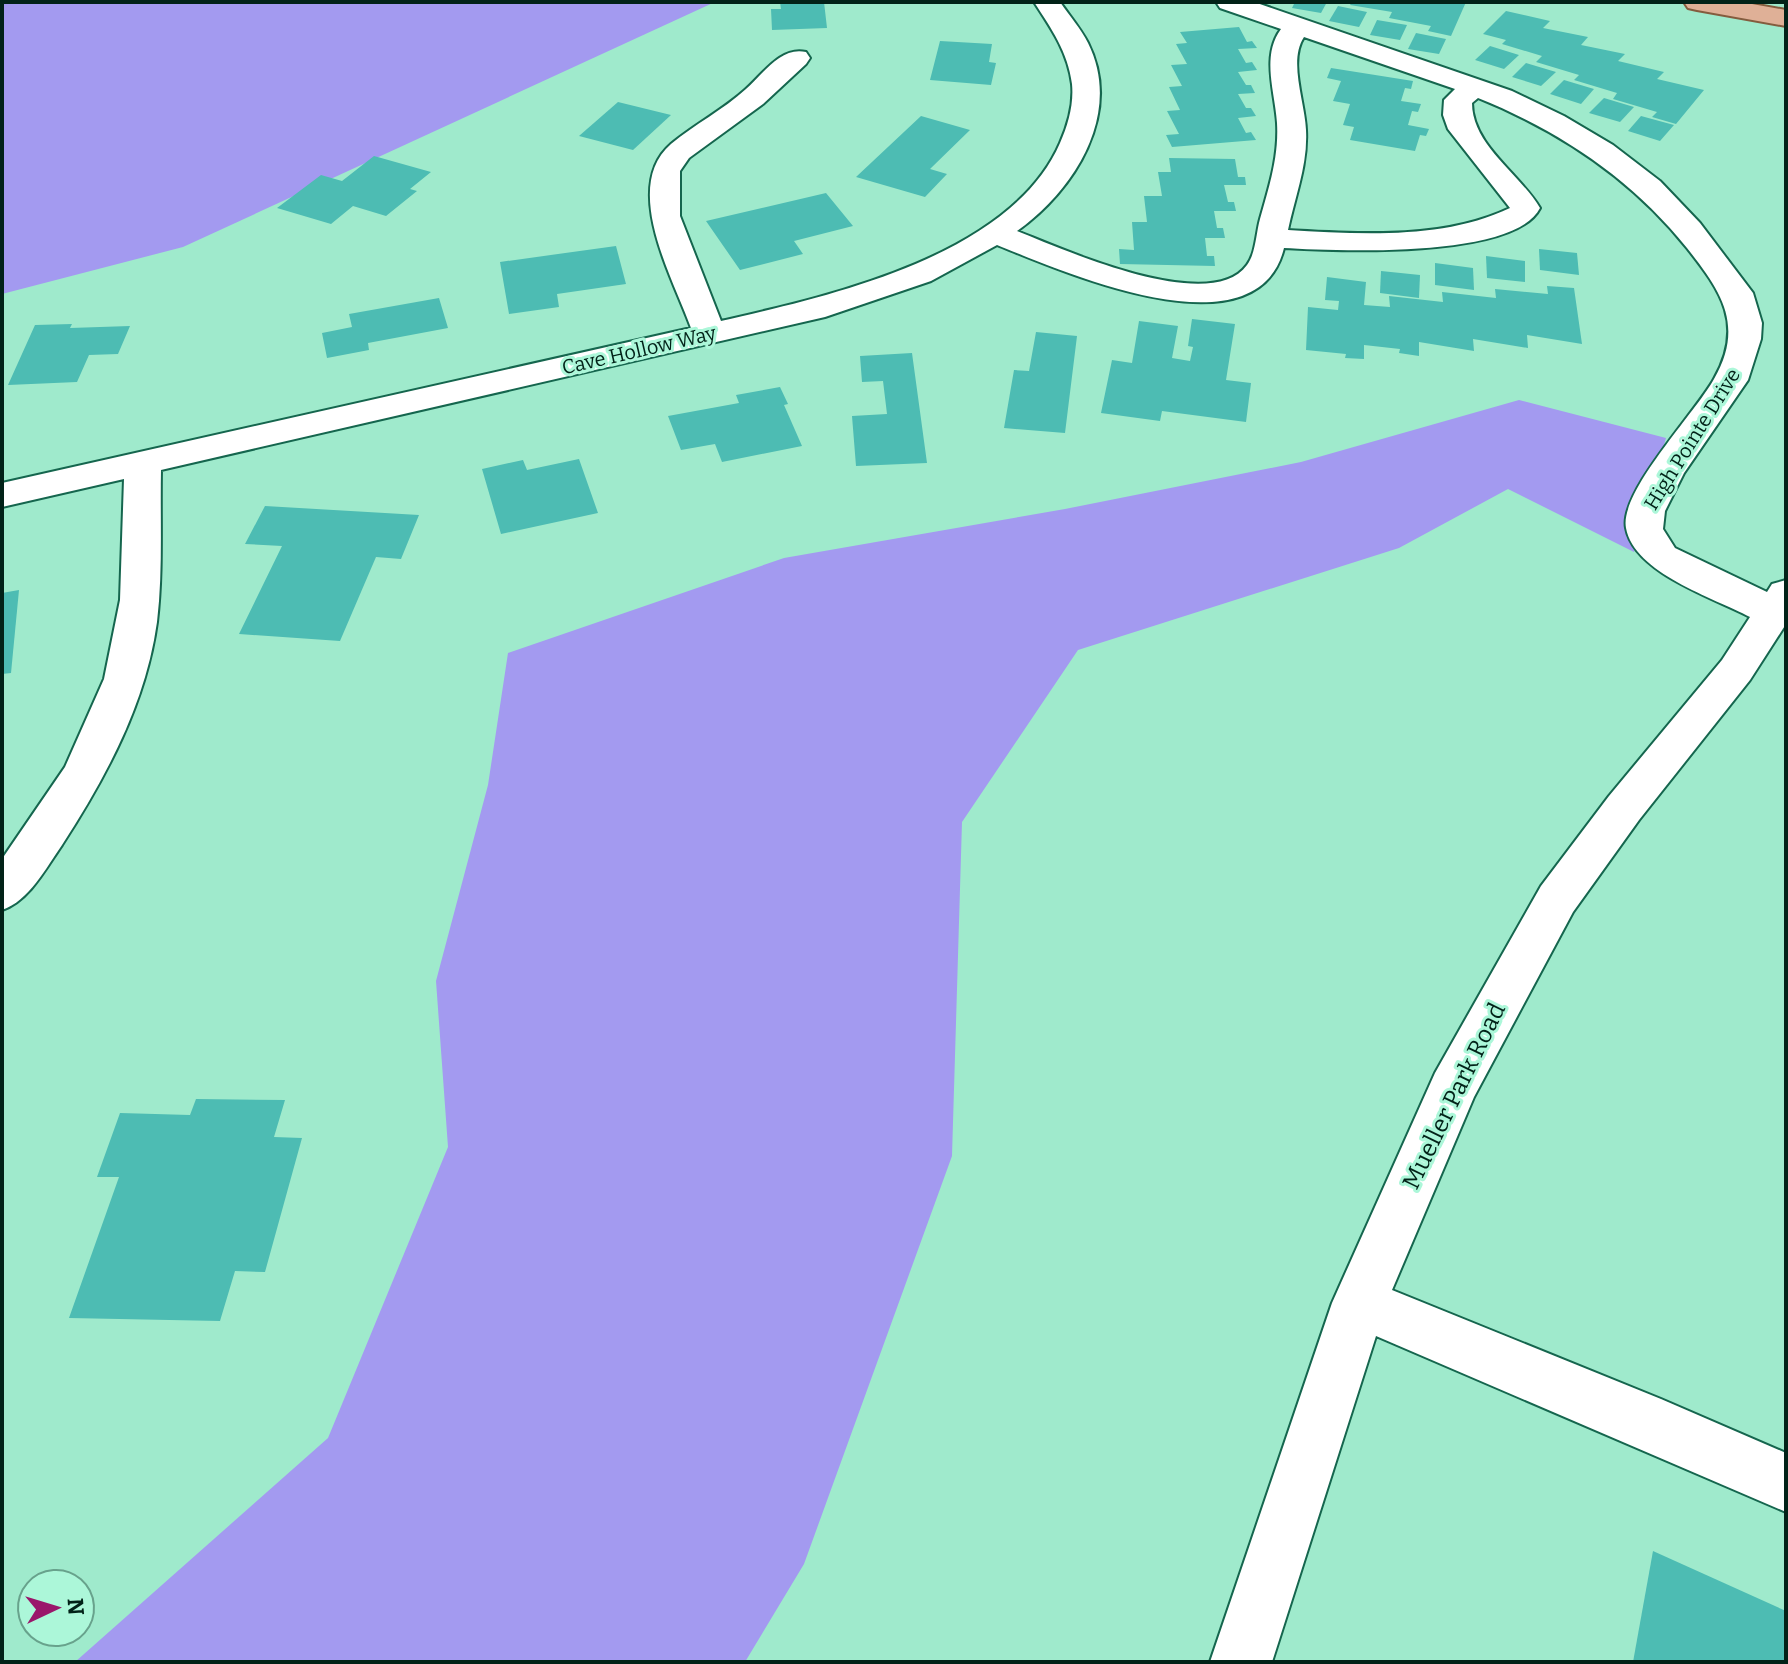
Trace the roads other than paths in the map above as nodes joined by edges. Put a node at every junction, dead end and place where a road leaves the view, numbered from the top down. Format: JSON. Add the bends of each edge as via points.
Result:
{"nodes":[{"id":1,"x":1047,"y":2,"type":"edge"},
{"id":2,"x":1229,"y":2,"type":"edge"},
{"id":3,"x":1697,"y":2,"type":"edge"},
{"id":4,"x":1786,"y":18,"type":"edge"},
{"id":5,"x":1298,"y":27,"type":"junction"},
{"id":6,"x":796,"y":58,"type":"dead end"},
{"id":7,"x":1474,"y":87,"type":"junction"},
{"id":8,"x":995,"y":233,"type":"junction"},
{"id":9,"x":1270,"y":238,"type":"junction"},
{"id":10,"x":710,"y":334,"type":"junction"},
{"id":11,"x":143,"y":462,"type":"junction"},
{"id":12,"x":2,"y":495,"type":"edge"},
{"id":13,"x":1781,"y":603,"type":"edge"},
{"id":14,"x":2,"y":892,"type":"edge"},
{"id":15,"x":1359,"y":1303,"type":"junction"},
{"id":16,"x":1786,"y":1483,"type":"edge"},
{"id":17,"x":1241,"y":1662,"type":"edge"}],
"edges":[{"from":1,"to":8,"type":"street","name":"Cave Hollow Way","via":[[1080,50],[1086,71],[1086,117],[1058,175]]},
{"from":2,"to":5,"type":"street","name":"High Pointe Drive"},
{"from":3,"to":4,"type":"main road"},
{"from":5,"to":7,"type":"street","name":"High Pointe Drive"},
{"from":5,"to":9,"type":"street","via":[[1283,51],[1291,153]]},
{"from":6,"to":10,"type":"street","via":[[753,98],[679,152],[665,171],[665,216]]},
{"from":7,"to":9,"type":"street","via":[[1458,100],[1459,119],[1478,151],[1517,193],[1525,208],[1522,214],[1497,226],[1448,235],[1352,241]]},
{"from":7,"to":13,"type":"street","name":"High Pointe Drive","via":[[1569,130],[1623,166],[1673,212],[1740,295],[1748,330],[1741,359],[1648,501],[1644,527],[1662,557],[1682,569]]},
{"from":8,"to":9,"type":"street","via":[[1116,278],[1202,294],[1246,283],[1259,272]]},
{"from":8,"to":10,"type":"street","name":"Cave Hollow Way","via":[[900,282],[813,310]]},
{"from":10,"to":11,"type":"street","name":"Cave Hollow Way"},
{"from":11,"to":12,"type":"street","name":"Cave Hollow Way"},
{"from":11,"to":14,"type":"street","via":[[141,584],[132,646],[112,715],[76,787]]},
{"from":13,"to":15,"type":"street","name":"Mueller Park Road","via":[[1736,670],[1557,899],[1453,1088]]},
{"from":15,"to":16,"type":"street"},
{"from":15,"to":17,"type":"street","name":"Mueller Park Road"}]}
